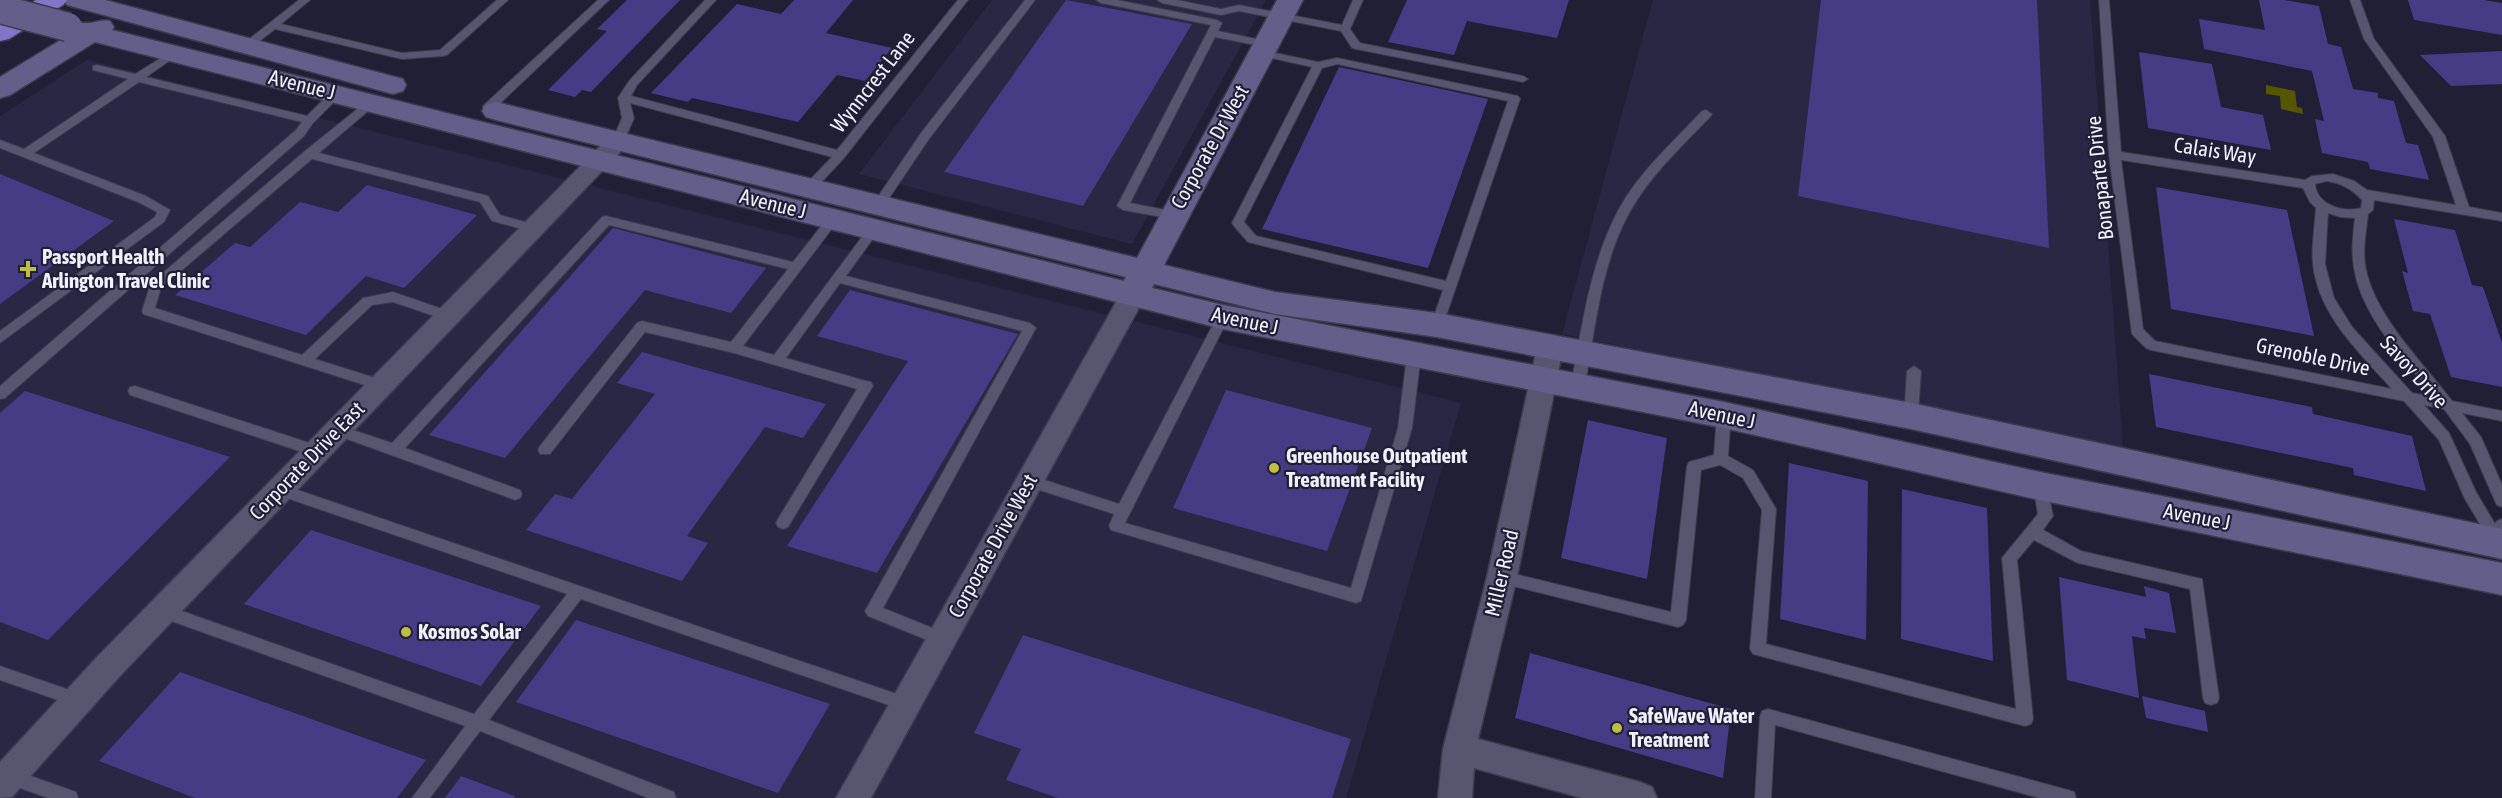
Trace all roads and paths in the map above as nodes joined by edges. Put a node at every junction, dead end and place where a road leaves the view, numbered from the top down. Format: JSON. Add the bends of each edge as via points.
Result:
{"nodes":[{"id":1,"x":54,"y":0,"type":"edge"},
{"id":2,"x":305,"y":0,"type":"edge"},
{"id":3,"x":503,"y":0,"type":"edge"},
{"id":4,"x":604,"y":0,"type":"edge"},
{"id":5,"x":711,"y":0,"type":"edge"},
{"id":6,"x":963,"y":0,"type":"edge"},
{"id":7,"x":1030,"y":0,"type":"edge"},
{"id":8,"x":1101,"y":0,"type":"edge"},
{"id":9,"x":1162,"y":0,"type":"edge"},
{"id":10,"x":1358,"y":0,"type":"edge"},
{"id":11,"x":2104,"y":0,"type":"edge"},
{"id":12,"x":2355,"y":0,"type":"edge"},
{"id":13,"x":1241,"y":4,"type":"edge"},
{"id":14,"x":110,"y":5,"type":"edge"},
{"id":15,"x":0,"y":9,"type":"edge"},
{"id":16,"x":1284,"y":10,"type":"edge"},
{"id":17,"x":273,"y":25,"type":"junction"},
{"id":18,"x":1345,"y":29,"type":"junction"},
{"id":19,"x":79,"y":30,"type":"junction"},
{"id":20,"x":0,"y":33,"type":"edge"},
{"id":21,"x":1214,"y":33,"type":"junction"},
{"id":22,"x":248,"y":45,"type":"junction"},
{"id":23,"x":1264,"y":49,"type":"junction"},
{"id":24,"x":174,"y":53,"type":"junction"},
{"id":25,"x":1318,"y":65,"type":"junction"},
{"id":26,"x":97,"y":68,"type":"dead end"},
{"id":27,"x":358,"y":76,"type":"junction"},
{"id":28,"x":141,"y":78,"type":"junction"},
{"id":29,"x":1523,"y":79,"type":"dead end"},
{"id":30,"x":0,"y":89,"type":"edge"},
{"id":31,"x":336,"y":94,"type":"junction"},
{"id":32,"x":624,"y":98,"type":"junction"},
{"id":33,"x":371,"y":102,"type":"junction"},
{"id":34,"x":487,"y":109,"type":"junction"},
{"id":35,"x":1706,"y":114,"type":"dead end"},
{"id":36,"x":309,"y":120,"type":"junction"},
{"id":37,"x":0,"y":144,"type":"edge"},
{"id":38,"x":608,"y":151,"type":"junction"},
{"id":39,"x":24,"y":154,"type":"junction"},
{"id":40,"x":309,"y":154,"type":"junction"},
{"id":41,"x":840,"y":155,"type":"junction"},
{"id":42,"x":2115,"y":155,"type":"junction"},
{"id":43,"x":2308,"y":185,"type":"junction"},
{"id":44,"x":810,"y":187,"type":"junction"},
{"id":45,"x":2365,"y":194,"type":"junction"},
{"id":46,"x":2322,"y":206,"type":"junction"},
{"id":47,"x":2464,"y":211,"type":"junction"},
{"id":48,"x":2362,"y":213,"type":"junction"},
{"id":49,"x":1173,"y":215,"type":"junction"},
{"id":50,"x":876,"y":216,"type":"junction"},
{"id":51,"x":2502,"y":217,"type":"edge"},
{"id":52,"x":833,"y":219,"type":"junction"},
{"id":53,"x":534,"y":228,"type":"junction"},
{"id":54,"x":797,"y":267,"type":"junction"},
{"id":55,"x":837,"y":278,"type":"junction"},
{"id":56,"x":1138,"y":283,"type":"junction"},
{"id":57,"x":1450,"y":287,"type":"junction"},
{"id":58,"x":448,"y":316,"type":"junction"},
{"id":59,"x":1222,"y":317,"type":"junction"},
{"id":60,"x":1437,"y":325,"type":"junction"},
{"id":61,"x":0,"y":338,"type":"edge"},
{"id":62,"x":2151,"y":345,"type":"joint"},
{"id":63,"x":735,"y":348,"type":"junction"},
{"id":64,"x":1414,"y":355,"type":"junction"},
{"id":65,"x":777,"y":361,"type":"junction"},
{"id":66,"x":303,"y":362,"type":"junction"},
{"id":67,"x":1547,"y":363,"type":"junction"},
{"id":68,"x":1581,"y":369,"type":"junction"},
{"id":69,"x":1914,"y":371,"type":"dead end"},
{"id":70,"x":380,"y":385,"type":"junction"},
{"id":71,"x":135,"y":391,"type":"dead end"},
{"id":72,"x":0,"y":394,"type":"edge"},
{"id":73,"x":2408,"y":398,"type":"junction"},
{"id":74,"x":2449,"y":406,"type":"junction"},
{"id":75,"x":1724,"y":415,"type":"junction"},
{"id":76,"x":1911,"y":416,"type":"junction"},
{"id":77,"x":2502,"y":416,"type":"edge"},
{"id":78,"x":338,"y":430,"type":"junction"},
{"id":79,"x":395,"y":450,"type":"junction"},
{"id":80,"x":545,"y":450,"type":"dead end"},
{"id":81,"x":317,"y":451,"type":"junction"},
{"id":82,"x":1721,"y":459,"type":"junction"},
{"id":83,"x":1029,"y":481,"type":"junction"},
{"id":84,"x":2040,"y":486,"type":"junction"},
{"id":85,"x":280,"y":490,"type":"junction"},
{"id":86,"x":515,"y":494,"type":"dead end"},
{"id":87,"x":2502,"y":501,"type":"edge"},
{"id":88,"x":1123,"y":511,"type":"junction"},
{"id":89,"x":783,"y":523,"type":"dead end"},
{"id":90,"x":2032,"y":531,"type":"junction"},
{"id":91,"x":2501,"y":541,"type":"edge"},
{"id":92,"x":1502,"y":577,"type":"junction"},
{"id":93,"x":2502,"y":579,"type":"edge"},
{"id":94,"x":578,"y":591,"type":"junction"},
{"id":95,"x":162,"y":611,"type":"junction"},
{"id":96,"x":942,"y":639,"type":"junction"},
{"id":97,"x":0,"y":673,"type":"edge"},
{"id":98,"x":2211,"y":698,"type":"dead end"},
{"id":99,"x":78,"y":700,"type":"junction"},
{"id":100,"x":906,"y":704,"type":"junction"},
{"id":101,"x":478,"y":723,"type":"junction"},
{"id":102,"x":1459,"y":749,"type":"junction"},
{"id":103,"x":3,"y":778,"type":"edge"},
{"id":104,"x":70,"y":798,"type":"edge"},
{"id":105,"x":420,"y":798,"type":"edge"},
{"id":106,"x":668,"y":798,"type":"edge"},
{"id":107,"x":854,"y":798,"type":"edge"},
{"id":108,"x":1455,"y":798,"type":"edge"},
{"id":109,"x":1640,"y":798,"type":"edge"},
{"id":110,"x":1763,"y":798,"type":"edge"},
{"id":111,"x":2068,"y":798,"type":"edge"}],
"edges":[{"from":1,"to":20,"type":"highway"},
{"from":2,"to":17,"type":"lane"},
{"from":3,"to":17,"type":"lane","via":[[443,52],[402,56]]},
{"from":4,"to":34,"type":"lane"},
{"from":5,"to":32,"type":"lane","via":[[633,83]]},
{"from":6,"to":41,"type":"lane","name":"Wynncrest Lane"},
{"from":7,"to":50,"type":"lane","via":[[925,136]]},
{"from":8,"to":21,"type":"lane","via":[[1217,23]]},
{"from":9,"to":13,"type":"lane","via":[[1221,12]]},
{"from":10,"to":18,"type":"lane"},
{"from":11,"to":42,"type":"lane","name":"Bonaparte Drive"},
{"from":12,"to":47,"type":"lane","via":[[2369,39],[2439,136]]},
{"from":13,"to":16,"type":"lane"},
{"from":14,"to":19,"type":"street"},
{"from":14,"to":22,"type":"street","name":"Avenue J"},
{"from":15,"to":19,"type":"street","name":"Avenue J","bridge":true},
{"from":16,"to":18,"type":"lane"},
{"from":16,"to":23,"type":"street","name":"Corporate Dr West"},
{"from":17,"to":22,"type":"lane"},
{"from":18,"to":29,"type":"lane","via":[[1356,46]]},
{"from":19,"to":24,"type":"street","name":"Avenue J"},
{"from":19,"to":30,"type":"street"},
{"from":21,"to":23,"type":"lane"},
{"from":21,"to":49,"type":"lane","via":[[1123,206]]},
{"from":22,"to":27,"type":"street","name":"Avenue J"},
{"from":23,"to":25,"type":"lane"},
{"from":23,"to":49,"type":"street","name":"Corporate Dr West"},
{"from":24,"to":28,"type":"lane"},
{"from":24,"to":31,"type":"street","name":"Avenue J"},
{"from":25,"to":57,"type":"lane","via":[[1337,61],[1514,99]]},
{"from":25,"to":57,"type":"lane","via":[[1238,223],[1252,239]]},
{"from":26,"to":28,"type":"lane"},
{"from":27,"to":31,"type":"street"},
{"from":27,"to":34,"type":"street","name":"Avenue J"},
{"from":28,"to":36,"type":"lane"},
{"from":28,"to":39,"type":"lane"},
{"from":31,"to":33,"type":"street","name":"Avenue J"},
{"from":31,"to":36,"type":"lane"},
{"from":32,"to":38,"type":"lane","via":[[622,106],[628,118]]},
{"from":32,"to":41,"type":"lane"},
{"from":33,"to":38,"type":"street","name":"Avenue J"},
{"from":33,"to":40,"type":"lane"},
{"from":34,"to":38,"type":"street","name":"Avenue J"},
{"from":35,"to":68,"type":"lane","via":[[1642,184],[1623,212],[1602,264]]},
{"from":36,"to":72,"type":"lane","via":[[300,133]]},
{"from":37,"to":39,"type":"lane"},
{"from":38,"to":44,"type":"street","name":"Avenue J"},
{"from":38,"to":52,"type":"street","name":"Avenue J"},
{"from":38,"to":53,"type":"street","name":"Corporate Drive East"},
{"from":39,"to":61,"type":"lane","via":[[164,210],[160,219]]},
{"from":40,"to":53,"type":"lane","via":[[484,199],[496,218]]},
{"from":40,"to":66,"type":"lane","via":[[155,286],[148,311]]},
{"from":41,"to":44,"type":"lane","name":"Wynncrest Lane"},
{"from":42,"to":43,"type":"lane","name":"Calais Way"},
{"from":42,"to":62,"type":"lane","name":"Bonaparte Drive","via":[[2137,331]]},
{"from":43,"to":45,"type":"lane","via":[[2318,177],[2336,178]]},
{"from":43,"to":46,"type":"lane","via":[[2310,194]]},
{"from":44,"to":50,"type":"street","name":"Avenue J"},
{"from":45,"to":47,"type":"lane"},
{"from":45,"to":48,"type":"lane","name":"Savoy Drive","via":[[2369,205]]},
{"from":46,"to":48,"type":"lane","via":[[2339,213]]},
{"from":46,"to":73,"type":"lane","name":"Savoy Drive","via":[[2319,264],[2328,298],[2347,330]]},
{"from":47,"to":51,"type":"lane"},
{"from":48,"to":74,"type":"lane","name":"Savoy Drive","via":[[2360,270],[2374,310]]},
{"from":49,"to":56,"type":"street","name":"Corporate Dr West"},
{"from":50,"to":52,"type":"street","name":"Avenue J"},
{"from":50,"to":55,"type":"lane"},
{"from":50,"to":56,"type":"street","name":"Avenue J"},
{"from":52,"to":54,"type":"lane"},
{"from":53,"to":58,"type":"street","name":"Corporate Drive East"},
{"from":54,"to":63,"type":"lane"},
{"from":54,"to":79,"type":"lane","via":[[606,220]]},
{"from":55,"to":65,"type":"lane"},
{"from":55,"to":96,"type":"lane","via":[[1030,328],[873,611]]},
{"from":56,"to":59,"type":"street","name":"Avenue J"},
{"from":56,"to":60,"type":"street","name":"Avenue J"},
{"from":56,"to":83,"type":"street","name":"Corporate Drive West"},
{"from":57,"to":60,"type":"lane"},
{"from":58,"to":66,"type":"lane","via":[[393,297],[368,301]]},
{"from":58,"to":70,"type":"street","name":"Corporate Drive East"},
{"from":59,"to":64,"type":"street","name":"Avenue J"},
{"from":59,"to":88,"type":"lane"},
{"from":60,"to":67,"type":"street","name":"Avenue J"},
{"from":62,"to":73,"type":"lane","name":"Grenoble Drive"},
{"from":63,"to":65,"type":"lane"},
{"from":63,"to":80,"type":"lane","via":[[642,326]]},
{"from":64,"to":67,"type":"street","name":"Avenue J"},
{"from":64,"to":88,"type":"lane","via":[[1405,428],[1356,596],[1116,526]]},
{"from":65,"to":89,"type":"lane","via":[[866,386]]},
{"from":66,"to":70,"type":"lane"},
{"from":67,"to":68,"type":"street","name":"Avenue J"},
{"from":67,"to":92,"type":"street","name":"Miller Road"},
{"from":68,"to":75,"type":"street","name":"Avenue J"},
{"from":68,"to":76,"type":"street","name":"Avenue J"},
{"from":69,"to":76,"type":"lane"},
{"from":70,"to":78,"type":"street","name":"Corporate Drive East"},
{"from":71,"to":81,"type":"lane"},
{"from":73,"to":74,"type":"lane","name":"Grenoble Drive"},
{"from":73,"to":91,"type":"lane","name":"Savoy Drive","via":[[2444,437],[2470,495]]},
{"from":74,"to":77,"type":"lane","name":"Grenoble Drive"},
{"from":74,"to":87,"type":"lane","name":"Savoy Drive","via":[[2476,441]]},
{"from":75,"to":82,"type":"lane"},
{"from":75,"to":84,"type":"street","name":"Avenue J"},
{"from":76,"to":91,"type":"street","name":"Avenue J"},
{"from":78,"to":79,"type":"lane"},
{"from":78,"to":81,"type":"street","name":"Corporate Drive East"},
{"from":79,"to":86,"type":"lane"},
{"from":81,"to":85,"type":"street","name":"Corporate Drive East"},
{"from":82,"to":90,"type":"lane","via":[[1748,474],[1769,509],[1758,649],[2025,718],[2009,558]]},
{"from":82,"to":92,"type":"lane","via":[[1694,466],[1678,620]]},
{"from":83,"to":88,"type":"lane"},
{"from":83,"to":96,"type":"street","name":"Corporate Drive West"},
{"from":84,"to":90,"type":"lane","via":[[2046,516]]},
{"from":84,"to":93,"type":"street","name":"Avenue J"},
{"from":85,"to":94,"type":"lane"},
{"from":85,"to":95,"type":"street","name":"Corporate Drive East"},
{"from":90,"to":98,"type":"lane","via":[[2078,557],[2197,584]]},
{"from":92,"to":102,"type":"street","name":"Miller Road"},
{"from":94,"to":100,"type":"lane"},
{"from":94,"to":101,"type":"lane"},
{"from":95,"to":99,"type":"street","name":"Corporate Drive East"},
{"from":95,"to":101,"type":"lane"},
{"from":96,"to":100,"type":"street","name":"Corporate Drive West"},
{"from":97,"to":99,"type":"lane"},
{"from":99,"to":103,"type":"street","name":"Corporate Drive East"},
{"from":100,"to":107,"type":"street","name":"Corporate Drive West"},
{"from":101,"to":105,"type":"lane"},
{"from":101,"to":106,"type":"lane"},
{"from":102,"to":108,"type":"street","name":"Miller Road"},
{"from":102,"to":109,"type":"street"},
{"from":103,"to":104,"type":"lane"},
{"from":110,"to":111,"type":"lane","via":[[1768,716]]}]}
